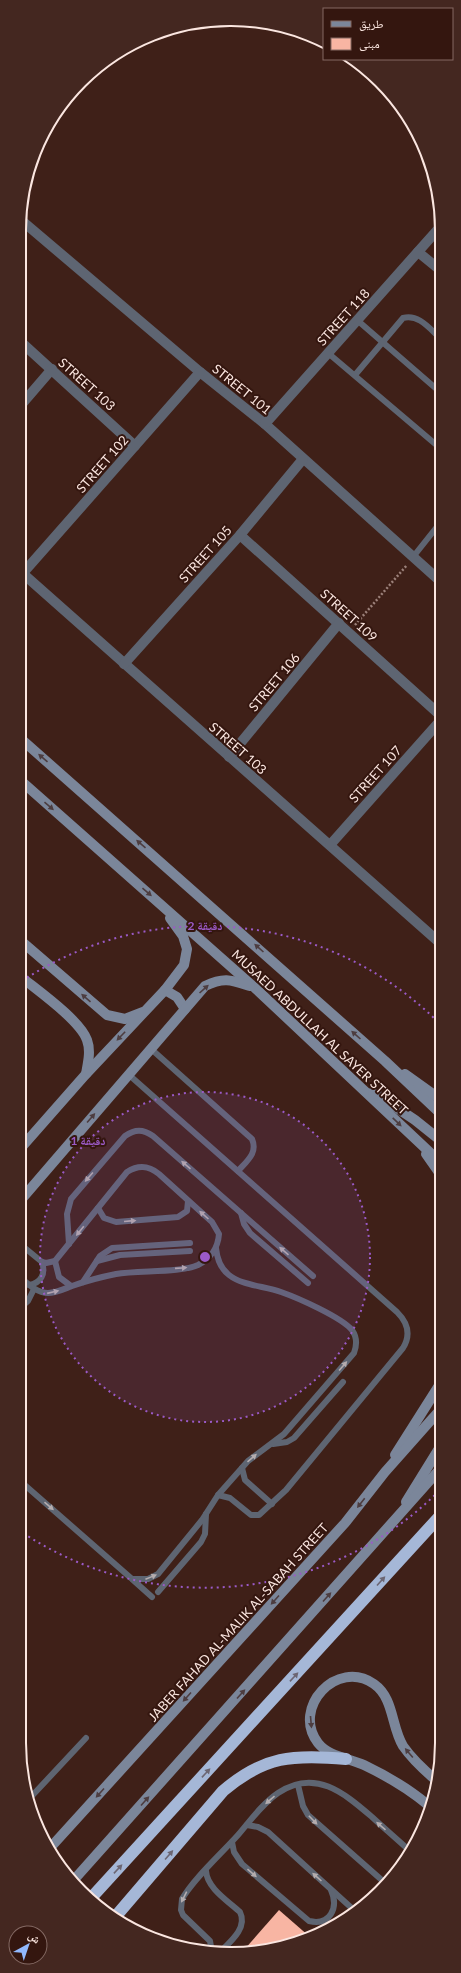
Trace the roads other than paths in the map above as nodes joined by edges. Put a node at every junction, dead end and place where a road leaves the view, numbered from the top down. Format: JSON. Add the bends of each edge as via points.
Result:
{"nodes":[{"id":1,"x":26,"y":225,"type":"edge"},
{"id":2,"x":435,"y":233,"type":"edge"},
{"id":3,"x":418,"y":252,"type":"junction"},
{"id":4,"x":435,"y":266,"type":"edge"},
{"id":5,"x":357,"y":320,"type":"junction"},
{"id":6,"x":435,"y":334,"type":"edge"},
{"id":7,"x":383,"y":342,"type":"junction"},
{"id":8,"x":26,"y":346,"type":"edge"},
{"id":9,"x":328,"y":353,"type":"junction"},
{"id":10,"x":52,"y":369,"type":"junction"},
{"id":11,"x":200,"y":372,"type":"junction"},
{"id":12,"x":355,"y":375,"type":"junction"},
{"id":13,"x":435,"y":388,"type":"edge"},
{"id":14,"x":26,"y":399,"type":"edge"},
{"id":15,"x":265,"y":424,"type":"junction"},
{"id":16,"x":435,"y":444,"type":"edge"},
{"id":17,"x":135,"y":446,"type":"junction"},
{"id":18,"x":303,"y":459,"type":"junction"},
{"id":19,"x":434,"y":531,"type":"edge"},
{"id":20,"x":240,"y":535,"type":"junction"},
{"id":21,"x":414,"y":558,"type":"junction"},
{"id":22,"x":26,"y":568,"type":"edge"},
{"id":23,"x":26,"y":576,"type":"edge"},
{"id":24,"x":435,"y":577,"type":"edge"},
{"id":25,"x":339,"y":624,"type":"junction"},
{"id":26,"x":124,"y":664,"type":"junction"},
{"id":27,"x":435,"y":710,"type":"edge"},
{"id":28,"x":435,"y":726,"type":"edge"},
{"id":29,"x":26,"y":743,"type":"edge"},
{"id":30,"x":229,"y":757,"type":"junction"},
{"id":31,"x":26,"y":785,"type":"edge"},
{"id":32,"x":330,"y":845,"type":"junction"},
{"id":33,"x":160,"y":903,"type":"junction"},
{"id":34,"x":435,"y":933,"type":"edge"},
{"id":35,"x":26,"y":945,"type":"edge"},
{"id":36,"x":26,"y":981,"type":"edge"},
{"id":37,"x":255,"y":988,"type":"junction"},
{"id":38,"x":165,"y":990,"type":"junction"},
{"id":39,"x":184,"y":1009,"type":"junction"},
{"id":40,"x":145,"y":1011,"type":"junction"},
{"id":41,"x":150,"y":1048,"type":"junction"},
{"id":42,"x":385,"y":1061,"type":"junction"},
{"id":43,"x":86,"y":1074,"type":"junction"},
{"id":44,"x":128,"y":1074,"type":"junction"},
{"id":45,"x":357,"y":1083,"type":"junction"},
{"id":46,"x":435,"y":1096,"type":"edge"},
{"id":47,"x":435,"y":1108,"type":"edge"},
{"id":48,"x":435,"y":1136,"type":"edge"},
{"id":49,"x":414,"y":1138,"type":"junction"},
{"id":50,"x":26,"y":1142,"type":"edge"},
{"id":51,"x":435,"y":1157,"type":"edge"},
{"id":52,"x":435,"y":1167,"type":"edge"},
{"id":53,"x":238,"y":1171,"type":"junction"},
{"id":54,"x":26,"y":1194,"type":"edge"},
{"id":55,"x":188,"y":1201,"type":"junction"},
{"id":56,"x":98,"y":1208,"type":"junction"},
{"id":57,"x":241,"y":1213,"type":"junction"},
{"id":58,"x":190,"y":1243,"type":"dead end"},
{"id":59,"x":69,"y":1244,"type":"junction"},
{"id":60,"x":216,"y":1248,"type":"junction"},
{"id":61,"x":26,"y":1249,"type":"edge"},
{"id":62,"x":190,"y":1251,"type":"dead end"},
{"id":63,"x":55,"y":1261,"type":"junction"},
{"id":64,"x":97,"y":1261,"type":"junction"},
{"id":65,"x":42,"y":1262,"type":"junction"},
{"id":66,"x":314,"y":1276,"type":"dead end"},
{"id":67,"x":26,"y":1282,"type":"edge"},
{"id":68,"x":83,"y":1282,"type":"junction"},
{"id":69,"x":308,"y":1283,"type":"dead end"},
{"id":70,"x":71,"y":1286,"type":"junction"},
{"id":71,"x":31,"y":1287,"type":"junction"},
{"id":72,"x":26,"y":1302,"type":"edge"},
{"id":73,"x":343,"y":1382,"type":"dead end"},
{"id":74,"x":435,"y":1391,"type":"edge"},
{"id":75,"x":435,"y":1416,"type":"edge"},
{"id":76,"x":271,"y":1445,"type":"junction"},
{"id":77,"x":435,"y":1454,"type":"edge"},
{"id":78,"x":242,"y":1468,"type":"junction"},
{"id":79,"x":385,"y":1472,"type":"junction"},
{"id":80,"x":435,"y":1475,"type":"edge"},
{"id":81,"x":26,"y":1486,"type":"edge"},
{"id":82,"x":218,"y":1495,"type":"junction"},
{"id":83,"x":272,"y":1504,"type":"junction"},
{"id":84,"x":206,"y":1513,"type":"junction"},
{"id":85,"x":398,"y":1516,"type":"junction"},
{"id":86,"x":435,"y":1521,"type":"edge"},
{"id":87,"x":132,"y":1579,"type":"junction"},
{"id":88,"x":158,"y":1592,"type":"dead end"},
{"id":89,"x":152,"y":1597,"type":"dead end"},
{"id":90,"x":86,"y":1738,"type":"dead end"},
{"id":91,"x":346,"y":1759,"type":"junction"},
{"id":92,"x":432,"y":1776,"type":"edge"},
{"id":93,"x":298,"y":1785,"type":"junction"},
{"id":94,"x":33,"y":1795,"type":"edge"},
{"id":95,"x":425,"y":1803,"type":"edge"},
{"id":96,"x":246,"y":1825,"type":"junction"},
{"id":97,"x":232,"y":1842,"type":"junction"},
{"id":98,"x":53,"y":1845,"type":"edge"},
{"id":99,"x":406,"y":1848,"type":"edge"},
{"id":100,"x":206,"y":1871,"type":"junction"},
{"id":101,"x":77,"y":1877,"type":"edge"},
{"id":102,"x":381,"y":1880,"type":"edge"},
{"id":103,"x":332,"y":1890,"type":"junction"},
{"id":104,"x":94,"y":1894,"type":"edge"},
{"id":105,"x":351,"y":1908,"type":"edge"},
{"id":106,"x":118,"y":1914,"type":"edge"},
{"id":107,"x":211,"y":1946,"type":"edge"},
{"id":108,"x":224,"y":1947,"type":"edge"}],
"edges":[{"from":1,"to":11,"type":"street","name":"STREET 101"},
{"from":2,"to":3,"type":"street","name":"STREET 118"},
{"from":3,"to":4,"type":"street"},
{"from":3,"to":5,"type":"street","name":"STREET 118"},
{"from":5,"to":7,"type":"lane"},
{"from":5,"to":9,"type":"street","name":"STREET 118"},
{"from":6,"to":7,"type":"lane","via":[[417,318],[410,316],[403,318]]},
{"from":7,"to":12,"type":"lane"},
{"from":7,"to":13,"type":"lane"},
{"from":8,"to":10,"type":"street","name":"STREET 103"},
{"from":9,"to":12,"type":"lane"},
{"from":9,"to":15,"type":"street","name":"STREET 118"},
{"from":10,"to":14,"type":"street"},
{"from":10,"to":17,"type":"street","name":"STREET 103"},
{"from":11,"to":15,"type":"street","name":"STREET 101"},
{"from":11,"to":17,"type":"street","name":"STREET 102"},
{"from":12,"to":16,"type":"lane"},
{"from":15,"to":18,"type":"street","name":"STREET 101"},
{"from":17,"to":22,"type":"street","name":"STREET 102"},
{"from":18,"to":20,"type":"street","name":"STREET 105"},
{"from":18,"to":21,"type":"street","name":"STREET 101"},
{"from":19,"to":21,"type":"lane"},
{"from":20,"to":25,"type":"street","name":"STREET 109"},
{"from":20,"to":26,"type":"street","name":"STREET 105"},
{"from":21,"to":24,"type":"street","name":"STREET 101"},
{"from":23,"to":26,"type":"street","name":"STREET 103"},
{"from":25,"to":27,"type":"street","name":"STREET 109"},
{"from":25,"to":30,"type":"street","name":"STREET 106"},
{"from":26,"to":30,"type":"street","name":"STREET 103"},
{"from":28,"to":32,"type":"street","name":"STREET 107"},
{"from":42,"to":29,"type":"street","name":"MUSAED ABDULLAH AL SAYER STREET","one_way":true},
{"from":30,"to":32,"type":"street","name":"STREET 103"},
{"from":31,"to":33,"type":"street","name":"MUSAED ABDULLAH AL SAYER STREET","one_way":true},
{"from":32,"to":34,"type":"street","name":"STREET 103"},
{"from":33,"to":37,"type":"street","name":"MUSAED ABDULLAH AL SAYER STREET"},
{"from":33,"to":38,"type":"street","via":[[183,936],[187,949],[184,965]]},
{"from":40,"to":35,"type":"street","one_way":true,"via":[[125,1019],[106,1015]]},
{"from":36,"to":43,"type":"street","via":[[70,1017],[87,1039],[90,1052]]},
{"from":39,"to":37,"type":"street","one_way":true,"via":[[205,986],[218,979]]},
{"from":37,"to":45,"type":"street","name":"MUSAED ABDULLAH AL SAYER STREET"},
{"from":38,"to":39,"type":"street","via":[[177,997]]},
{"from":38,"to":40,"type":"street"},
{"from":39,"to":41,"type":"street"},
{"from":40,"to":43,"type":"street","one_way":true},
{"from":41,"to":44,"type":"street"},
{"from":41,"to":53,"type":"lane","via":[[252,1139],[255,1149]]},
{"from":42,"to":46,"type":"street"},
{"from":42,"to":47,"type":"street","name":"MUSAED ABDULLAH AL SAYER STREET"},
{"from":43,"to":50,"type":"street"},
{"from":44,"to":53,"type":"lane"},
{"from":54,"to":44,"type":"street","one_way":true},
{"from":45,"to":48,"type":"street","via":[[395,1106]]},
{"from":45,"to":49,"type":"street","name":"MUSAED ABDULLAH AL SAYER STREET","one_way":true},
{"from":49,"to":51,"type":"street","name":"MUSAED ABDULLAH AL SAYER STREET"},
{"from":49,"to":52,"type":"street"},
{"from":53,"to":83,"type":"lane","via":[[397,1312],[408,1330],[403,1348],[293,1483]]},
{"from":56,"to":55,"type":"lane","one_way":true,"via":[[104,1218],[116,1222],[178,1217],[187,1210]]},
{"from":55,"to":56,"type":"lane","via":[[154,1170],[141,1166],[127,1172]]},
{"from":60,"to":55,"type":"lane","one_way":true,"via":[[218,1230]]},
{"from":56,"to":59,"type":"lane","one_way":true},
{"from":57,"to":59,"type":"lane","one_way":true,"via":[[153,1136],[144,1131],[134,1131],[125,1136],[71,1199],[67,1214]]},
{"from":66,"to":57,"type":"lane","one_way":true},
{"from":57,"to":69,"type":"lane","via":[[250,1233]]},
{"from":58,"to":64,"type":"lane","via":[[119,1246],[106,1251]]},
{"from":59,"to":63,"type":"lane"},
{"from":68,"to":60,"type":"lane","one_way":true,"via":[[136,1271],[191,1267],[208,1258]]},
{"from":76,"to":60,"type":"lane","one_way":true,"via":[[284,1434],[350,1358],[354,1353],[356,1340],[351,1329],[322,1311],[281,1292],[242,1282],[228,1275],[219,1263]]},
{"from":61,"to":65,"type":"lane"},
{"from":62,"to":64,"type":"lane","via":[[120,1255]]},
{"from":63,"to":65,"type":"lane"},
{"from":63,"to":70,"type":"lane","via":[[59,1277]]},
{"from":64,"to":68,"type":"lane"},
{"from":65,"to":71,"type":"lane","via":[[42,1278]]},
{"from":67,"to":71,"type":"lane"},
{"from":68,"to":70,"type":"lane"},
{"from":71,"to":70,"type":"lane","one_way":true,"via":[[47,1293]]},
{"from":71,"to":72,"type":"lane"},
{"from":73,"to":76,"type":"lane","via":[[294,1438]]},
{"from":74,"to":79,"type":"street"},
{"from":75,"to":79,"type":"street","name":"JABER FAHAD AL-MALIK AL-SABAH STREET"},
{"from":78,"to":76,"type":"lane","one_way":true},
{"from":77,"to":85,"type":"street"},
{"from":78,"to":82,"type":"lane"},
{"from":78,"to":83,"type":"lane","via":[[245,1480]]},
{"from":79,"to":98,"type":"street","name":"JABER FAHAD AL-MALIK AL-SABAH STREET","one_way":true,"via":[[345,1523]]},
{"from":80,"to":85,"type":"street"},
{"from":81,"to":87,"type":"lane","one_way":true},
{"from":82,"to":83,"type":"lane","via":[[230,1498],[253,1516],[259,1515]]},
{"from":82,"to":84,"type":"lane"},
{"from":87,"to":84,"type":"lane","one_way":true,"via":[[148,1579],[158,1574]]},
{"from":84,"to":88,"type":"lane","via":[[205,1534],[201,1542]]},
{"from":101,"to":85,"type":"street","one_way":true},
{"from":104,"to":86,"type":"highway","one_way":true},
{"from":87,"to":89,"type":"lane"},
{"from":90,"to":94,"type":"lane"},
{"from":92,"to":91,"type":"street","one_way":true,"via":[[403,1746],[383,1692],[362,1678],[349,1677],[324,1687],[316,1696],[311,1708],[309,1720],[318,1744],[327,1752]]},
{"from":91,"to":95,"type":"street","via":[[385,1776]]},
{"from":106,"to":91,"type":"highway","one_way":true,"via":[[223,1791],[237,1779],[268,1762],[286,1758],[309,1756]]},
{"from":93,"to":96,"type":"lane","one_way":true,"via":[[278,1794]]},
{"from":99,"to":93,"type":"lane","one_way":true,"via":[[343,1793],[326,1785]]},
{"from":93,"to":102,"type":"lane","one_way":true,"via":[[308,1815]]},
{"from":96,"to":97,"type":"lane"},
{"from":103,"to":96,"type":"lane","one_way":true,"via":[[268,1832]]},
{"from":97,"to":100,"type":"lane"},
{"from":97,"to":103,"type":"lane","one_way":true,"via":[[234,1852],[242,1864],[309,1921],[320,1922],[330,1917],[335,1907]]},
{"from":100,"to":107,"type":"lane","one_way":true,"via":[[185,1894],[181,1910],[187,1920],[210,1941]]},
{"from":100,"to":108,"type":"lane","via":[[207,1879],[212,1886],[240,1912],[242,1917],[242,1927]]},
{"from":103,"to":105,"type":"lane"}]}
